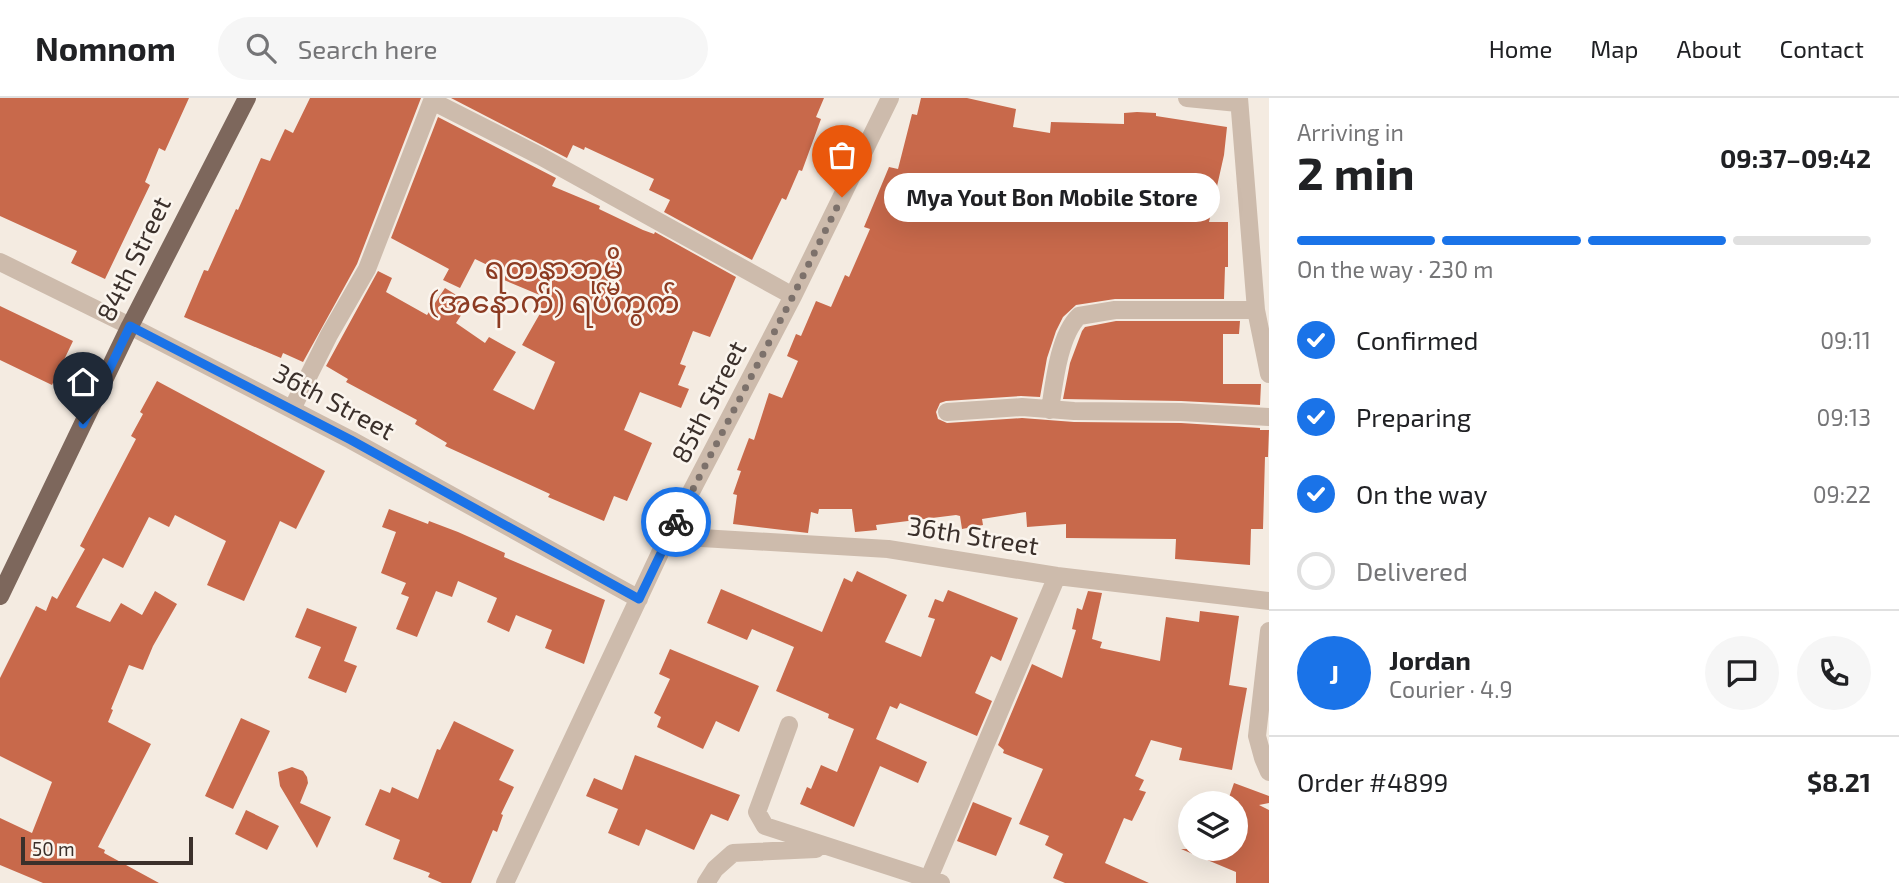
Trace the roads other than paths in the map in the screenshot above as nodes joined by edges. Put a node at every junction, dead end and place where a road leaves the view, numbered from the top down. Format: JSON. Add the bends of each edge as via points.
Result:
{"nodes":[{"id":1,"x":247,"y":98,"type":"edge"},
{"id":2,"x":890,"y":98,"type":"edge"},
{"id":3,"x":1187,"y":98,"type":"edge"},
{"id":4,"x":428,"y":100,"type":"edge"},
{"id":5,"x":1238,"y":101,"type":"edge"},
{"id":6,"x":0,"y":262,"type":"edge"},
{"id":7,"x":793,"y":296,"type":"junction"},
{"id":8,"x":1256,"y":310,"type":"junction"},
{"id":9,"x":130,"y":326,"type":"junction"},
{"id":10,"x":1269,"y":374,"type":"edge"},
{"id":11,"x":292,"y":409,"type":"junction"},
{"id":12,"x":1050,"y":410,"type":"junction"},
{"id":13,"x":947,"y":412,"type":"dead end"},
{"id":14,"x":1269,"y":417,"type":"edge"},
{"id":15,"x":668,"y":536,"type":"junction"},
{"id":16,"x":1057,"y":576,"type":"junction"},
{"id":17,"x":0,"y":596,"type":"edge"},
{"id":18,"x":639,"y":599,"type":"junction"},
{"id":19,"x":1269,"y":601,"type":"edge"},
{"id":20,"x":1269,"y":631,"type":"edge"},
{"id":21,"x":789,"y":725,"type":"dead end"},
{"id":22,"x":1269,"y":772,"type":"edge"},
{"id":23,"x":878,"y":861,"type":"junction"},
{"id":24,"x":935,"y":881,"type":"edge"},
{"id":25,"x":505,"y":883,"type":"edge"},
{"id":26,"x":706,"y":883,"type":"edge"}],
"edges":[{"from":1,"to":9,"type":"main road","name":"84th Street"},
{"from":2,"to":7,"type":"street","name":"85th Street"},
{"from":3,"to":5,"type":"street"},
{"from":4,"to":7,"type":"street","via":[[540,156]]},
{"from":4,"to":11,"type":"street","via":[[367,269]]},
{"from":5,"to":8,"type":"street"},
{"from":6,"to":9,"type":"street","name":"36th Street"},
{"from":7,"to":15,"type":"street","name":"85th Street"},
{"from":8,"to":10,"type":"street"},
{"from":8,"to":12,"type":"street","via":[[1115,310],[1079,316],[1063,349]]},
{"from":9,"to":11,"type":"street","name":"36th Street"},
{"from":9,"to":17,"type":"main road","name":"84th Street"},
{"from":11,"to":18,"type":"street","name":"36th Street"},
{"from":12,"to":13,"type":"street","via":[[1023,407]]},
{"from":12,"to":14,"type":"street"},
{"from":15,"to":16,"type":"street","name":"36th Street","via":[[888,549]]},
{"from":15,"to":18,"type":"street","name":"85th Street"},
{"from":16,"to":19,"type":"street","name":"36th Street"},
{"from":16,"to":24,"type":"street"},
{"from":18,"to":25,"type":"street","name":"85th Street"},
{"from":20,"to":22,"type":"street","via":[[1257,736]]},
{"from":21,"to":23,"type":"street","via":[[757,812],[765,827]]},
{"from":23,"to":24,"type":"street"},
{"from":23,"to":26,"type":"street","via":[[832,849],[733,853]]}]}
